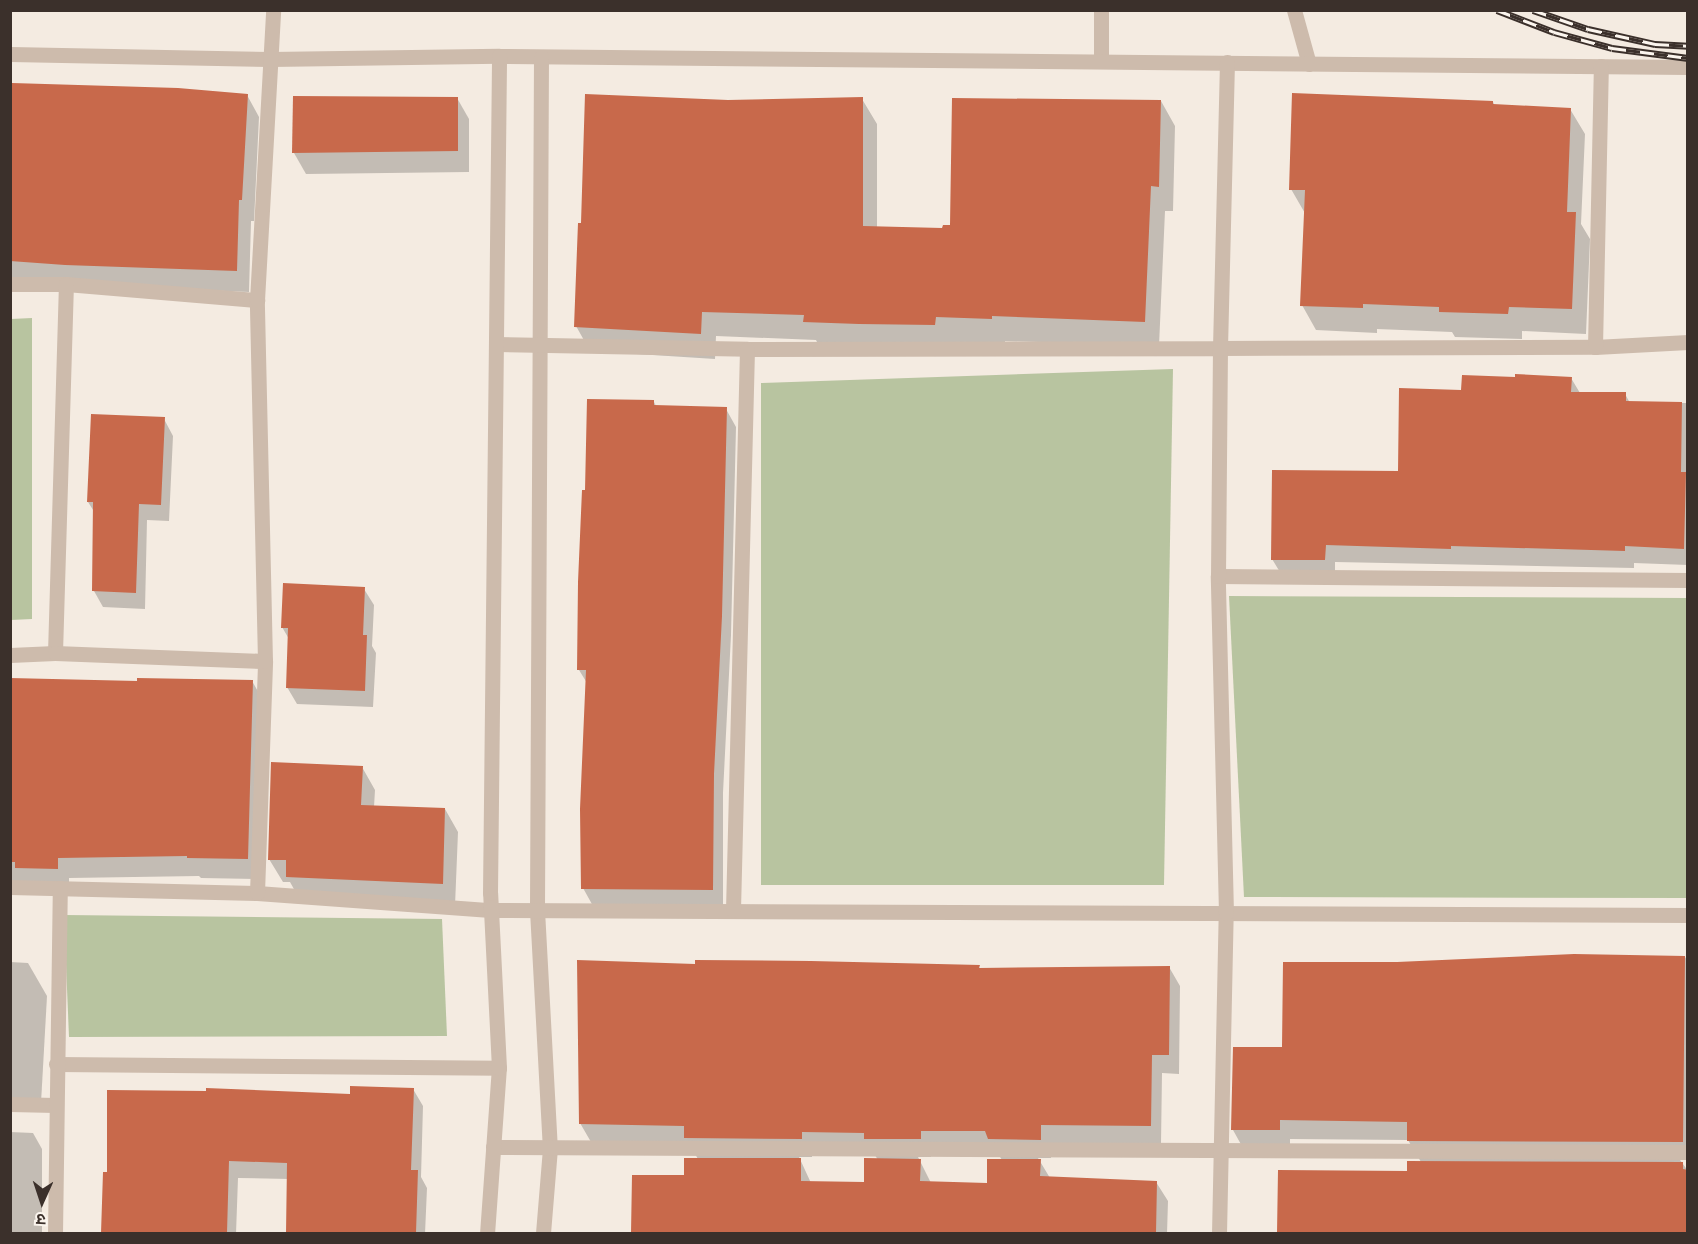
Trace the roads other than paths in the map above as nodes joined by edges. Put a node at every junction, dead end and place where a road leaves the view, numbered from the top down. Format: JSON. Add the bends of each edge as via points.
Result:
{"nodes":[{"id":1,"x":273,"y":10,"type":"edge"},
{"id":2,"x":1101,"y":10,"type":"edge"},
{"id":3,"x":1294,"y":10,"type":"edge"},
{"id":4,"x":10,"y":54,"type":"edge"},
{"id":5,"x":499,"y":56,"type":"junction"},
{"id":6,"x":541,"y":57,"type":"junction"},
{"id":7,"x":270,"y":59,"type":"junction"},
{"id":8,"x":1101,"y":60,"type":"junction"},
{"id":9,"x":1227,"y":62,"type":"junction"},
{"id":10,"x":1309,"y":64,"type":"junction"},
{"id":11,"x":1601,"y":66,"type":"junction"},
{"id":12,"x":1688,"y":67,"type":"edge"},
{"id":13,"x":10,"y":284,"type":"edge"},
{"id":14,"x":66,"y":284,"type":"junction"},
{"id":15,"x":257,"y":300,"type":"junction"},
{"id":16,"x":1688,"y":342,"type":"edge"},
{"id":17,"x":496,"y":344,"type":"junction"},
{"id":18,"x":539,"y":347,"type":"junction"},
{"id":19,"x":1596,"y":347,"type":"junction"},
{"id":20,"x":1220,"y":348,"type":"junction"},
{"id":21,"x":747,"y":349,"type":"junction"},
{"id":22,"x":1218,"y":576,"type":"junction"},
{"id":23,"x":1688,"y":580,"type":"edge"},
{"id":24,"x":55,"y":653,"type":"junction"},
{"id":25,"x":10,"y":655,"type":"edge"},
{"id":26,"x":265,"y":661,"type":"junction"},
{"id":27,"x":10,"y":887,"type":"edge"},
{"id":28,"x":60,"y":888,"type":"junction"},
{"id":29,"x":257,"y":893,"type":"junction"},
{"id":30,"x":490,"y":910,"type":"junction"},
{"id":31,"x":537,"y":910,"type":"junction"},
{"id":32,"x":733,"y":910,"type":"junction"},
{"id":33,"x":1226,"y":913,"type":"junction"},
{"id":34,"x":1688,"y":915,"type":"edge"},
{"id":35,"x":56,"y":1064,"type":"junction"},
{"id":36,"x":499,"y":1068,"type":"junction"},
{"id":37,"x":10,"y":1104,"type":"edge"},
{"id":38,"x":56,"y":1105,"type":"junction"},
{"id":39,"x":494,"y":1147,"type":"junction"},
{"id":40,"x":550,"y":1148,"type":"junction"},
{"id":41,"x":1220,"y":1152,"type":"junction"},
{"id":42,"x":1688,"y":1152,"type":"edge"},
{"id":43,"x":55,"y":1233,"type":"edge"},
{"id":44,"x":487,"y":1233,"type":"edge"},
{"id":45,"x":543,"y":1233,"type":"edge"},
{"id":46,"x":1219,"y":1233,"type":"edge"}],
"edges":[{"from":1,"to":7,"type":"street"},
{"from":2,"to":8,"type":"street"},
{"from":3,"to":10,"type":"street"},
{"from":4,"to":7,"type":"street"},
{"from":5,"to":6,"type":"street"},
{"from":5,"to":7,"type":"street"},
{"from":5,"to":17,"type":"street"},
{"from":6,"to":8,"type":"street"},
{"from":6,"to":18,"type":"street"},
{"from":7,"to":15,"type":"street"},
{"from":8,"to":9,"type":"street"},
{"from":9,"to":10,"type":"street"},
{"from":9,"to":20,"type":"street"},
{"from":10,"to":11,"type":"street"},
{"from":11,"to":12,"type":"street"},
{"from":11,"to":19,"type":"street"},
{"from":13,"to":14,"type":"street"},
{"from":14,"to":15,"type":"street"},
{"from":14,"to":24,"type":"street"},
{"from":15,"to":26,"type":"street"},
{"from":16,"to":19,"type":"street"},
{"from":17,"to":18,"type":"street"},
{"from":17,"to":30,"type":"street"},
{"from":18,"to":21,"type":"street"},
{"from":18,"to":31,"type":"street"},
{"from":19,"to":20,"type":"street"},
{"from":20,"to":21,"type":"street"},
{"from":20,"to":22,"type":"street"},
{"from":21,"to":32,"type":"street"},
{"from":22,"to":23,"type":"street"},
{"from":22,"to":33,"type":"street"},
{"from":24,"to":25,"type":"street"},
{"from":24,"to":26,"type":"street"},
{"from":26,"to":29,"type":"street"},
{"from":27,"to":28,"type":"street"},
{"from":28,"to":29,"type":"street"},
{"from":28,"to":35,"type":"street"},
{"from":29,"to":30,"type":"street"},
{"from":30,"to":31,"type":"street"},
{"from":30,"to":36,"type":"street"},
{"from":31,"to":32,"type":"street"},
{"from":31,"to":40,"type":"street"},
{"from":32,"to":33,"type":"street"},
{"from":33,"to":34,"type":"street"},
{"from":33,"to":41,"type":"street"},
{"from":35,"to":36,"type":"street"},
{"from":35,"to":38,"type":"street"},
{"from":36,"to":39,"type":"street"},
{"from":37,"to":38,"type":"street"},
{"from":38,"to":43,"type":"street"},
{"from":39,"to":40,"type":"street"},
{"from":39,"to":44,"type":"street"},
{"from":40,"to":41,"type":"street"},
{"from":40,"to":45,"type":"street"},
{"from":41,"to":42,"type":"street"},
{"from":41,"to":46,"type":"street"}]}
